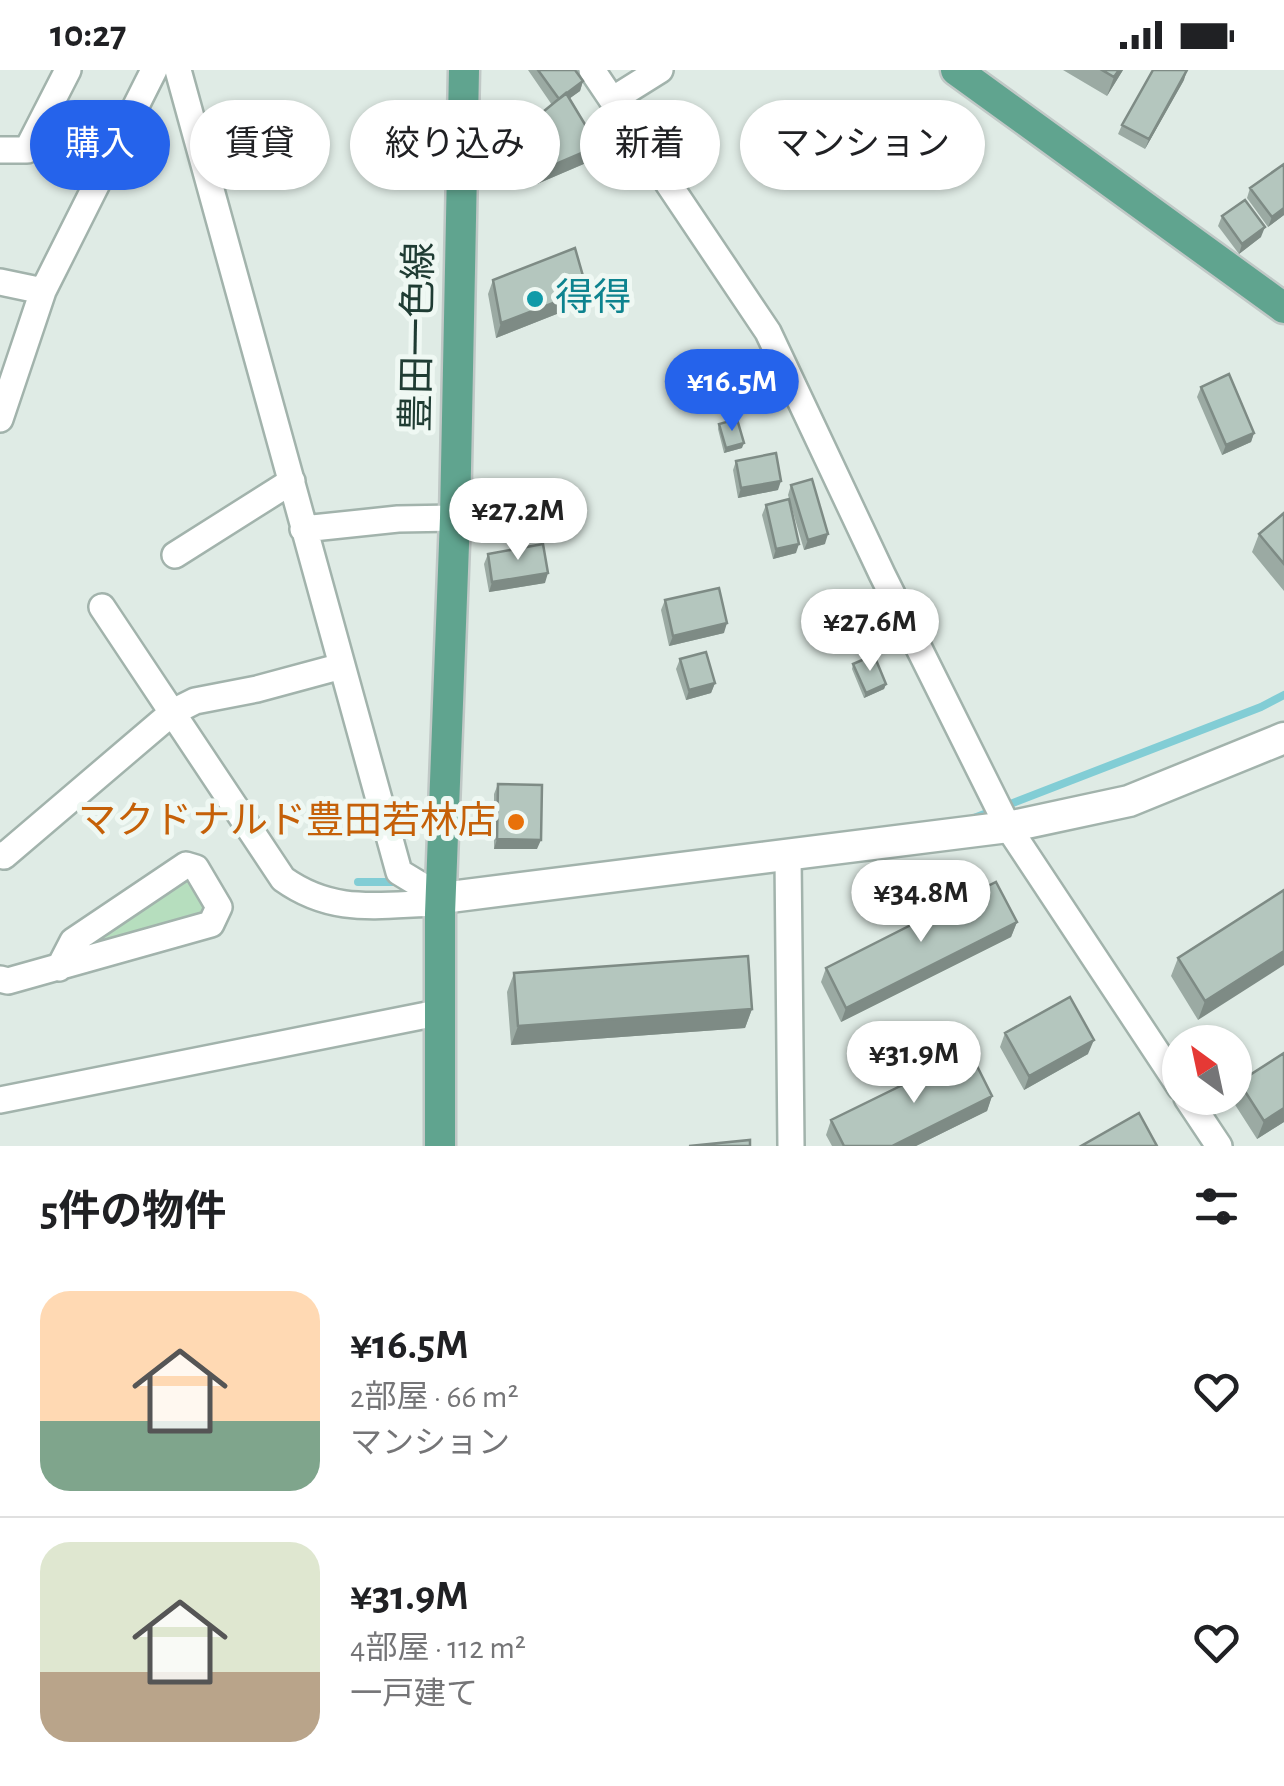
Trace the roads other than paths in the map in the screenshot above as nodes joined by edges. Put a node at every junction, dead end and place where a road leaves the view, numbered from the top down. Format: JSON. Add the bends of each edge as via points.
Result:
{"nodes":[{"id":1,"x":68,"y":70,"type":"edge"},
{"id":2,"x":154,"y":70,"type":"edge"},
{"id":3,"x":178,"y":70,"type":"edge"},
{"id":4,"x":464,"y":70,"type":"edge"},
{"id":5,"x":592,"y":70,"type":"edge"},
{"id":6,"x":660,"y":70,"type":"edge"},
{"id":7,"x":956,"y":70,"type":"edge"},
{"id":8,"x":612,"y":100,"type":"joint"},
{"id":9,"x":0,"y":150,"type":"edge"},
{"id":10,"x":673,"y":190,"type":"edge"},
{"id":11,"x":0,"y":282,"type":"edge"},
{"id":12,"x":43,"y":291,"type":"junction"},
{"id":13,"x":1283,"y":307,"type":"edge"},
{"id":14,"x":0,"y":418,"type":"edge"},
{"id":15,"x":292,"y":480,"type":"junction"},
{"id":16,"x":455,"y":518,"type":"junction"},
{"id":17,"x":303,"y":529,"type":"junction"},
{"id":18,"x":175,"y":555,"type":"dead end"},
{"id":19,"x":102,"y":606,"type":"dead end"},
{"id":20,"x":342,"y":666,"type":"junction"},
{"id":21,"x":174,"y":712,"type":"junction"},
{"id":22,"x":1284,"y":738,"type":"edge"},
{"id":23,"x":1008,"y":827,"type":"junction"},
{"id":24,"x":0,"y":854,"type":"edge"},
{"id":25,"x":788,"y":857,"type":"junction"},
{"id":26,"x":442,"y":901,"type":"junction"},
{"id":27,"x":59,"y":968,"type":"junction"},
{"id":28,"x":0,"y":979,"type":"edge"},
{"id":29,"x":442,"y":1012,"type":"junction"},
{"id":30,"x":1162,"y":1060,"type":"edge"},
{"id":31,"x":0,"y":1100,"type":"edge"},
{"id":32,"x":1198,"y":1115,"type":"edge"},
{"id":33,"x":440,"y":1146,"type":"edge"},
{"id":34,"x":791,"y":1146,"type":"edge"},
{"id":35,"x":1219,"y":1146,"type":"edge"}],
"edges":[{"from":1,"to":9,"type":"street","via":[[26,150]]},
{"from":2,"to":12,"type":"street"},
{"from":3,"to":15,"type":"street"},
{"from":4,"to":16,"type":"main road","name":"豊田一色線"},
{"from":5,"to":8,"type":"street"},
{"from":6,"to":8,"type":"street"},
{"from":7,"to":13,"type":"main road"},
{"from":10,"to":23,"type":"street","via":[[768,332]]},
{"from":11,"to":12,"type":"street"},
{"from":12,"to":14,"type":"street"},
{"from":15,"to":17,"type":"street"},
{"from":15,"to":18,"type":"street"},
{"from":16,"to":17,"type":"street"},
{"from":16,"to":26,"type":"main road","name":"豊田一色線"},
{"from":17,"to":20,"type":"street"},
{"from":19,"to":21,"type":"street"},
{"from":20,"to":21,"type":"street","via":[[195,701]]},
{"from":20,"to":26,"type":"street","via":[[399,872]]},
{"from":21,"to":24,"type":"street"},
{"from":21,"to":26,"type":"street","via":[[283,879],[305,895],[334,904]]},
{"from":22,"to":23,"type":"street","via":[[1129,801]]},
{"from":23,"to":25,"type":"street"},
{"from":23,"to":30,"type":"street"},
{"from":25,"to":26,"type":"street"},
{"from":25,"to":34,"type":"street"},
{"from":26,"to":29,"type":"main road","name":"豊田一色線"},
{"from":27,"to":27,"type":"street","via":[[211,924],[219,907],[196,868],[186,865],[73,942]]},
{"from":27,"to":28,"type":"street"},
{"from":29,"to":31,"type":"street"},
{"from":29,"to":33,"type":"main road","name":"豊田一色線"},
{"from":32,"to":35,"type":"street"}]}
